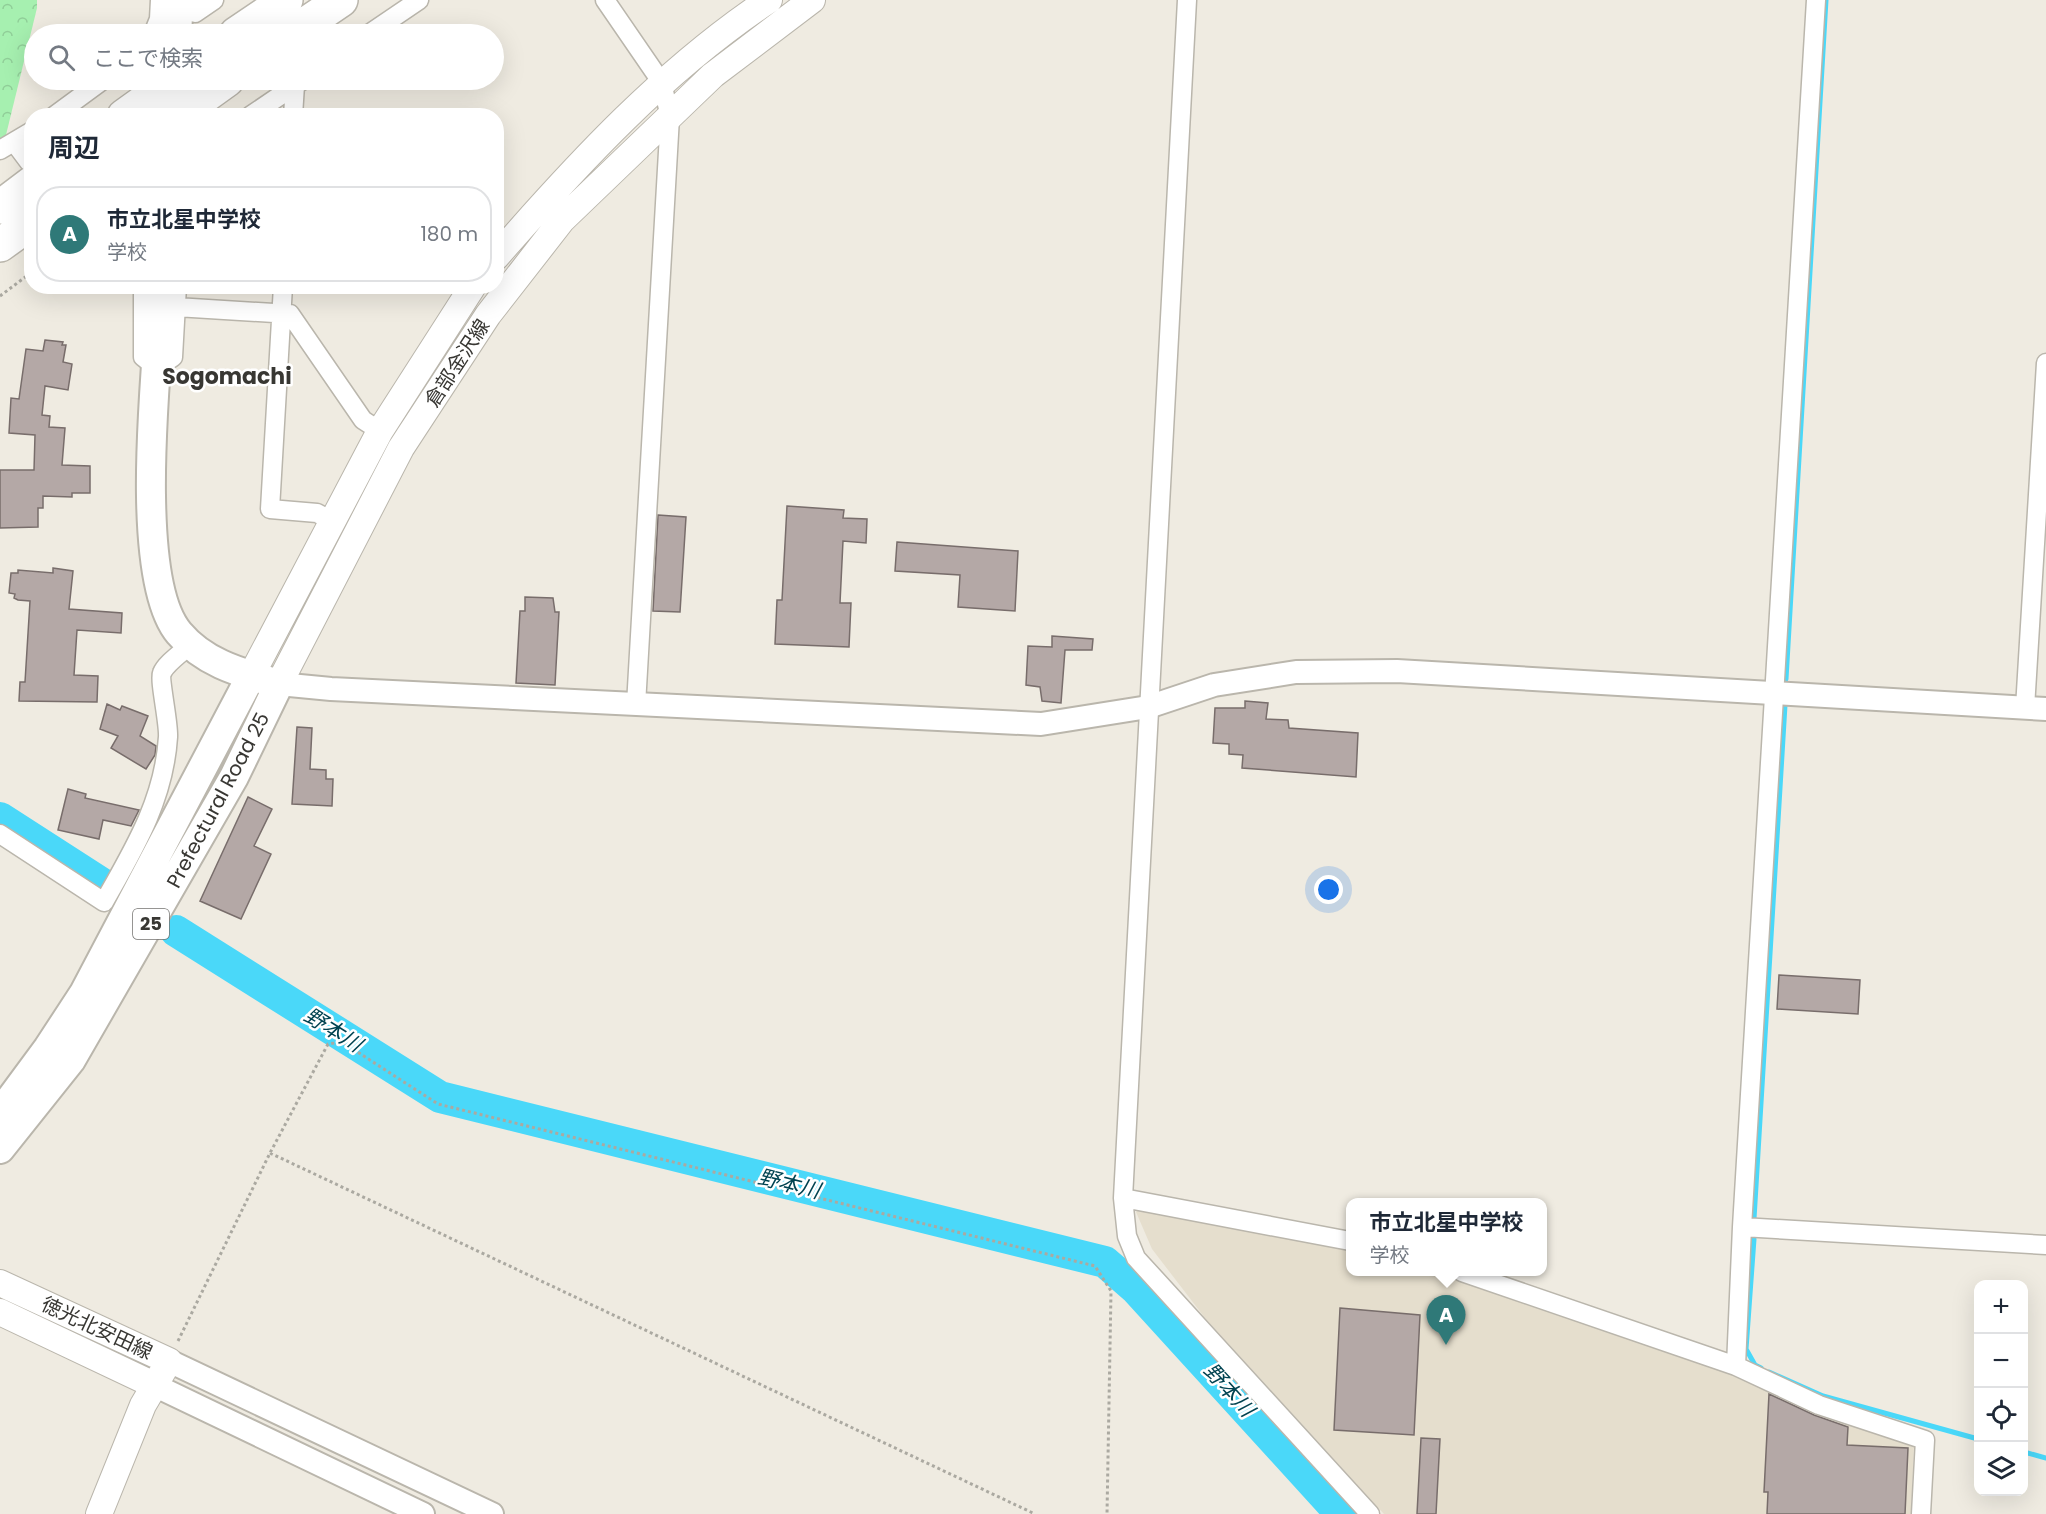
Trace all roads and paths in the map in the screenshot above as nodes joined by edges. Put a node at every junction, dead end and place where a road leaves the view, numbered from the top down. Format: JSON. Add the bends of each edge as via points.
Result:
{"nodes":[{"id":1,"x":160,"y":0,"type":"edge"},
{"id":2,"x":179,"y":0,"type":"edge"},
{"id":3,"x":195,"y":0,"type":"edge"},
{"id":4,"x":214,"y":0,"type":"edge"},
{"id":5,"x":286,"y":0,"type":"edge"},
{"id":6,"x":341,"y":0,"type":"edge"},
{"id":7,"x":419,"y":0,"type":"edge"},
{"id":8,"x":605,"y":0,"type":"edge"},
{"id":9,"x":769,"y":0,"type":"edge"},
{"id":10,"x":812,"y":0,"type":"edge"},
{"id":11,"x":1187,"y":0,"type":"edge"},
{"id":12,"x":1816,"y":0,"type":"edge"},
{"id":13,"x":157,"y":24,"type":"edge"},
{"id":14,"x":178,"y":24,"type":"edge"},
{"id":15,"x":251,"y":24,"type":"edge"},
{"id":16,"x":306,"y":24,"type":"edge"},
{"id":17,"x":384,"y":24,"type":"edge"},
{"id":18,"x":662,"y":83,"type":"junction"},
{"id":19,"x":89,"y":90,"type":"edge"},
{"id":20,"x":160,"y":90,"type":"edge"},
{"id":21,"x":213,"y":90,"type":"edge"},
{"id":22,"x":287,"y":90,"type":"edge"},
{"id":23,"x":298,"y":90,"type":"edge"},
{"id":24,"x":65,"y":108,"type":"edge"},
{"id":25,"x":135,"y":108,"type":"edge"},
{"id":26,"x":188,"y":108,"type":"edge"},
{"id":27,"x":262,"y":108,"type":"edge"},
{"id":28,"x":294,"y":108,"type":"edge"},
{"id":29,"x":670,"y":117,"type":"junction"},
{"id":30,"x":24,"y":136,"type":"edge"},
{"id":31,"x":7,"y":146,"type":"edge"},
{"id":32,"x":24,"y":165,"type":"edge"},
{"id":33,"x":24,"y":179,"type":"edge"},
{"id":34,"x":0,"y":207,"type":"edge"},
{"id":35,"x":24,"y":228,"type":"edge"},
{"id":36,"x":0,"y":245,"type":"edge"},
{"id":37,"x":504,"y":248,"type":"edge"},
{"id":38,"x":24,"y":278,"type":"edge"},
{"id":39,"x":143,"y":294,"type":"edge"},
{"id":40,"x":282,"y":294,"type":"edge"},
{"id":41,"x":468,"y":294,"type":"edge"},
{"id":42,"x":0,"y":296,"type":"edge"},
{"id":43,"x":169,"y":297,"type":"edge"},
{"id":44,"x":281,"y":313,"type":"junction"},
{"id":45,"x":2046,"y":363,"type":"edge"},
{"id":46,"x":157,"y":368,"type":"junction"},
{"id":47,"x":380,"y":431,"type":"junction"},
{"id":48,"x":332,"y":521,"type":"junction"},
{"id":49,"x":191,"y":644,"type":"junction"},
{"id":50,"x":251,"y":676,"type":"junction"},
{"id":51,"x":279,"y":684,"type":"junction"},
{"id":52,"x":1773,"y":693,"type":"junction"},
{"id":53,"x":636,"y":705,"type":"junction"},
{"id":54,"x":1148,"y":707,"type":"junction"},
{"id":55,"x":2035,"y":709,"type":"edge"},
{"id":56,"x":0,"y":834,"type":"edge"},
{"id":57,"x":0,"y":1113,"type":"edge"},
{"id":58,"x":0,"y":1149,"type":"edge"},
{"id":59,"x":270,"y":1153,"type":"junction"},
{"id":60,"x":1123,"y":1198,"type":"junction"},
{"id":61,"x":1742,"y":1227,"type":"junction"},
{"id":62,"x":1346,"y":1240,"type":"edge"},
{"id":63,"x":2046,"y":1245,"type":"edge"},
{"id":64,"x":1474,"y":1276,"type":"edge"},
{"id":65,"x":0,"y":1283,"type":"edge"},
{"id":66,"x":0,"y":1312,"type":"edge"},
{"id":67,"x":169,"y":1361,"type":"junction"},
{"id":68,"x":1736,"y":1366,"type":"junction"},
{"id":69,"x":154,"y":1385,"type":"junction"},
{"id":70,"x":99,"y":1514,"type":"edge"},
{"id":71,"x":423,"y":1514,"type":"edge"},
{"id":72,"x":492,"y":1514,"type":"edge"},
{"id":73,"x":1035,"y":1514,"type":"edge"},
{"id":74,"x":1107,"y":1514,"type":"edge"},
{"id":75,"x":1370,"y":1514,"type":"edge"},
{"id":76,"x":1921,"y":1514,"type":"edge"}],
"edges":[{"from":1,"to":13,"type":"street"},
{"from":2,"to":14,"type":"main road"},
{"from":3,"to":4,"type":"street","via":[[195,13]]},
{"from":5,"to":15,"type":"highway"},
{"from":6,"to":16,"type":"highway"},
{"from":7,"to":17,"type":"street"},
{"from":8,"to":18,"type":"street"},
{"from":9,"to":18,"type":"main road"},
{"from":10,"to":29,"type":"main road","name":"倉部金沢線","via":[[713,75]]},
{"from":11,"to":54,"type":"street"},
{"from":12,"to":52,"type":"street"},
{"from":18,"to":29,"type":"street"},
{"from":18,"to":37,"type":"main road"},
{"from":19,"to":24,"type":"street"},
{"from":20,"to":25,"type":"highway"},
{"from":21,"to":26,"type":"highway"},
{"from":22,"to":27,"type":"street"},
{"from":23,"to":28,"type":"street"},
{"from":29,"to":51,"type":"main road","name":"倉部金沢線","via":[[562,220],[488,315],[401,448]]},
{"from":29,"to":53,"type":"street"},
{"from":30,"to":31,"type":"street"},
{"from":31,"to":32,"type":"street"},
{"from":33,"to":34,"type":"highway"},
{"from":35,"to":36,"type":"highway"},
{"from":38,"to":42,"type":"path"},
{"from":39,"to":46,"type":"street","via":[[143,357]]},
{"from":40,"to":44,"type":"street"},
{"from":41,"to":47,"type":"main road","name":"倉部金沢線"},
{"from":43,"to":44,"type":"street"},
{"from":43,"to":46,"type":"main road"},
{"from":44,"to":47,"type":"street","via":[[290,314],[363,420]]},
{"from":44,"to":48,"type":"street","via":[[270,509],[317,513]]},
{"from":45,"to":55,"type":"street"},
{"from":46,"to":49,"type":"main road","via":[[151,530],[168,614],[178,633]]},
{"from":47,"to":48,"type":"main road","name":"倉部金沢線"},
{"from":48,"to":50,"type":"main road","name":"倉部金沢線"},
{"from":49,"to":50,"type":"main road","via":[[226,669]]},
{"from":49,"to":56,"type":"street","via":[[162,672],[168,733],[166,764],[141,837],[104,902]]},
{"from":50,"to":51,"type":"main road"},
{"from":50,"to":57,"type":"main road","name":"Prefectural Road 25","number":"25","via":[[84,993]]},
{"from":51,"to":53,"type":"street"},
{"from":51,"to":58,"type":"main road","name":"Prefectural Road 25","number":"25","via":[[234,777],[71,1060]]},
{"from":52,"to":54,"type":"street","via":[[1397,671],[1296,672],[1214,685]]},
{"from":52,"to":55,"type":"street"},
{"from":52,"to":61,"type":"street"},
{"from":53,"to":54,"type":"street","via":[[1041,724]]},
{"from":54,"to":60,"type":"street"},
{"from":59,"to":67,"type":"path"},
{"from":59,"to":73,"type":"path"},
{"from":59,"to":74,"type":"path","via":[[328,1044],[342,1042],[438,1104],[1095,1266],[1111,1292]]},
{"from":60,"to":62,"type":"street"},
{"from":60,"to":75,"type":"street","via":[[1127,1236],[1136,1258]]},
{"from":61,"to":63,"type":"street"},
{"from":61,"to":68,"type":"street"},
{"from":64,"to":68,"type":"street"},
{"from":65,"to":67,"type":"main road","name":"徳光北安田線"},
{"from":66,"to":69,"type":"main road","name":"徳光北安田線"},
{"from":67,"to":69,"type":"main road","name":"徳光北安田線"},
{"from":67,"to":72,"type":"street"},
{"from":68,"to":76,"type":"street","via":[[1819,1405],[1925,1440]]},
{"from":69,"to":70,"type":"main road","name":"徳光北安田線"},
{"from":69,"to":71,"type":"street"}]}
